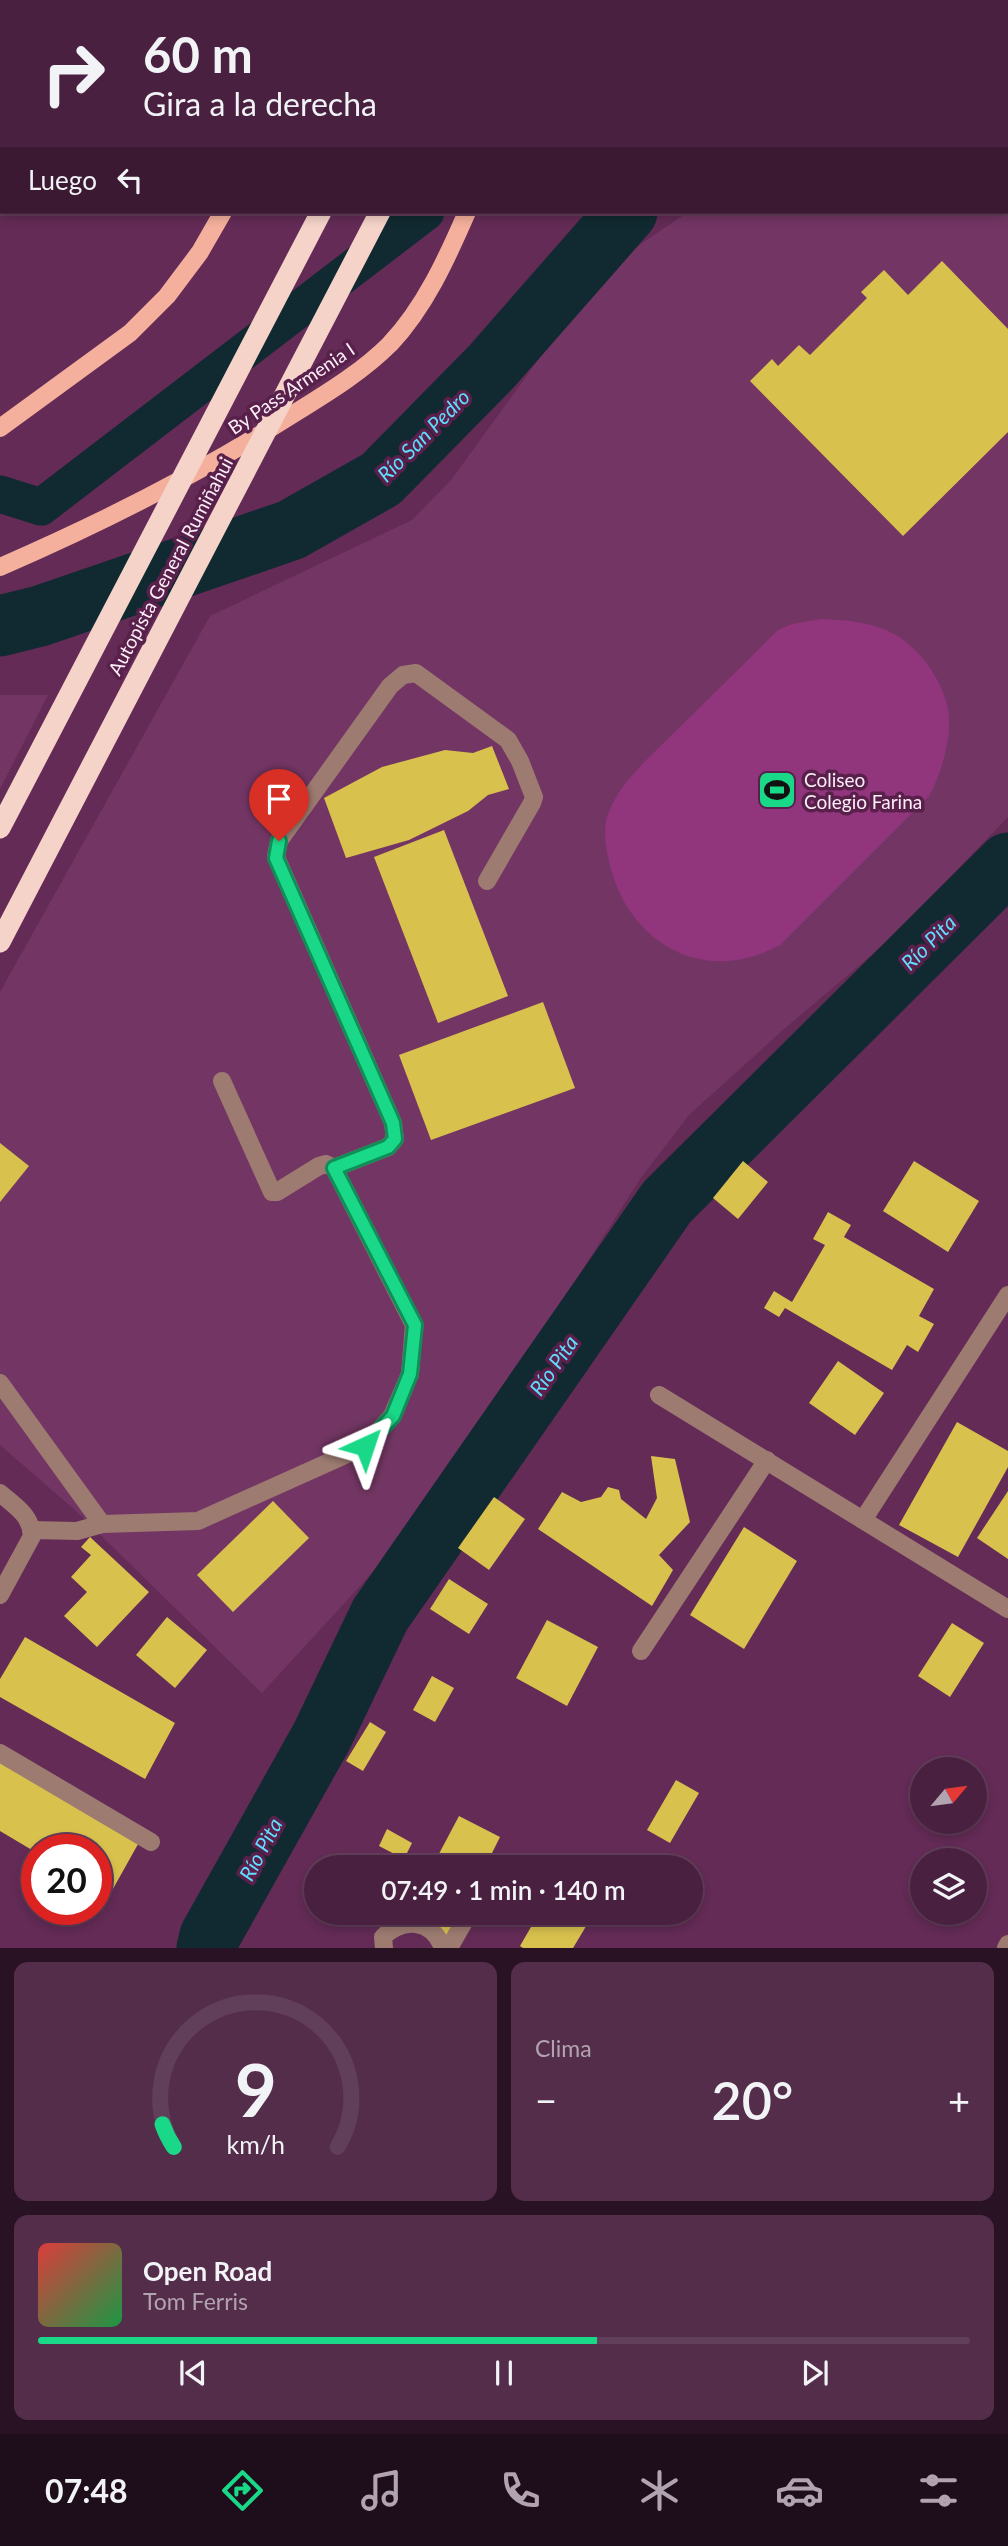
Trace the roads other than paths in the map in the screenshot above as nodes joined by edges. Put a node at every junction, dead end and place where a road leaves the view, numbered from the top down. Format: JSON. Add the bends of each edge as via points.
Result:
{"nodes":[{"id":1,"x":222,"y":214,"type":"edge"},
{"id":2,"x":320,"y":214,"type":"edge"},
{"id":3,"x":379,"y":214,"type":"edge"},
{"id":4,"x":464,"y":218,"type":"edge"},
{"id":5,"x":2,"y":427,"type":"edge"},
{"id":6,"x":0,"y":567,"type":"edge"},
{"id":7,"x":0,"y":828,"type":"edge"},
{"id":8,"x":487,"y":881,"type":"dead end"},
{"id":9,"x":0,"y":942,"type":"edge"},
{"id":10,"x":222,"y":1081,"type":"dead end"},
{"id":11,"x":334,"y":1168,"type":"junction"},
{"id":12,"x":1008,"y":1295,"type":"edge"},
{"id":13,"x":0,"y":1383,"type":"edge"},
{"id":14,"x":659,"y":1395,"type":"dead end"},
{"id":15,"x":767,"y":1460,"type":"junction"},
{"id":16,"x":0,"y":1493,"type":"edge"},
{"id":17,"x":863,"y":1520,"type":"junction"},
{"id":18,"x":102,"y":1524,"type":"junction"},
{"id":19,"x":31,"y":1530,"type":"junction"},
{"id":20,"x":0,"y":1595,"type":"edge"},
{"id":21,"x":1008,"y":1609,"type":"edge"},
{"id":22,"x":641,"y":1651,"type":"dead end"},
{"id":23,"x":0,"y":1753,"type":"edge"},
{"id":24,"x":151,"y":1842,"type":"dead end"},
{"id":25,"x":462,"y":1925,"type":"edge"},
{"id":26,"x":384,"y":1948,"type":"edge"},
{"id":27,"x":443,"y":1948,"type":"edge"},
{"id":28,"x":449,"y":1948,"type":"edge"}],
"edges":[{"from":1,"to":5,"type":"main road","via":[[200,253],[167,296],[130,333]]},
{"from":2,"to":7,"type":"highway","name":"Autopista General Rumiñahui"},
{"from":3,"to":9,"type":"highway","name":"Autopista General Rumiñahui"},
{"from":4,"to":6,"type":"main road","name":"By Pass Armenia I","via":[[430,291],[390,344],[340,385],[232,452],[78,533]]},
{"from":8,"to":11,"type":"street","via":[[534,797],[520,761],[498,732],[416,673],[403,675],[390,686],[279,841],[276,858],[393,1123],[395,1139],[388,1147]]},
{"from":10,"to":11,"type":"street","via":[[272,1192],[319,1166]]},
{"from":11,"to":18,"type":"street","via":[[415,1325],[410,1374],[393,1416],[365,1446],[198,1521]]},
{"from":12,"to":17,"type":"street"},
{"from":13,"to":18,"type":"street"},
{"from":14,"to":15,"type":"street"},
{"from":15,"to":17,"type":"street"},
{"from":15,"to":22,"type":"street"},
{"from":16,"to":19,"type":"street","via":[[23,1513]]},
{"from":17,"to":21,"type":"street"},
{"from":18,"to":19,"type":"street","via":[[78,1531]]},
{"from":19,"to":20,"type":"street","via":[[29,1543]]},
{"from":23,"to":24,"type":"street"},
{"from":25,"to":28,"type":"street"},
{"from":26,"to":27,"type":"street","via":[[383,1937],[405,1923],[424,1925]]}]}
